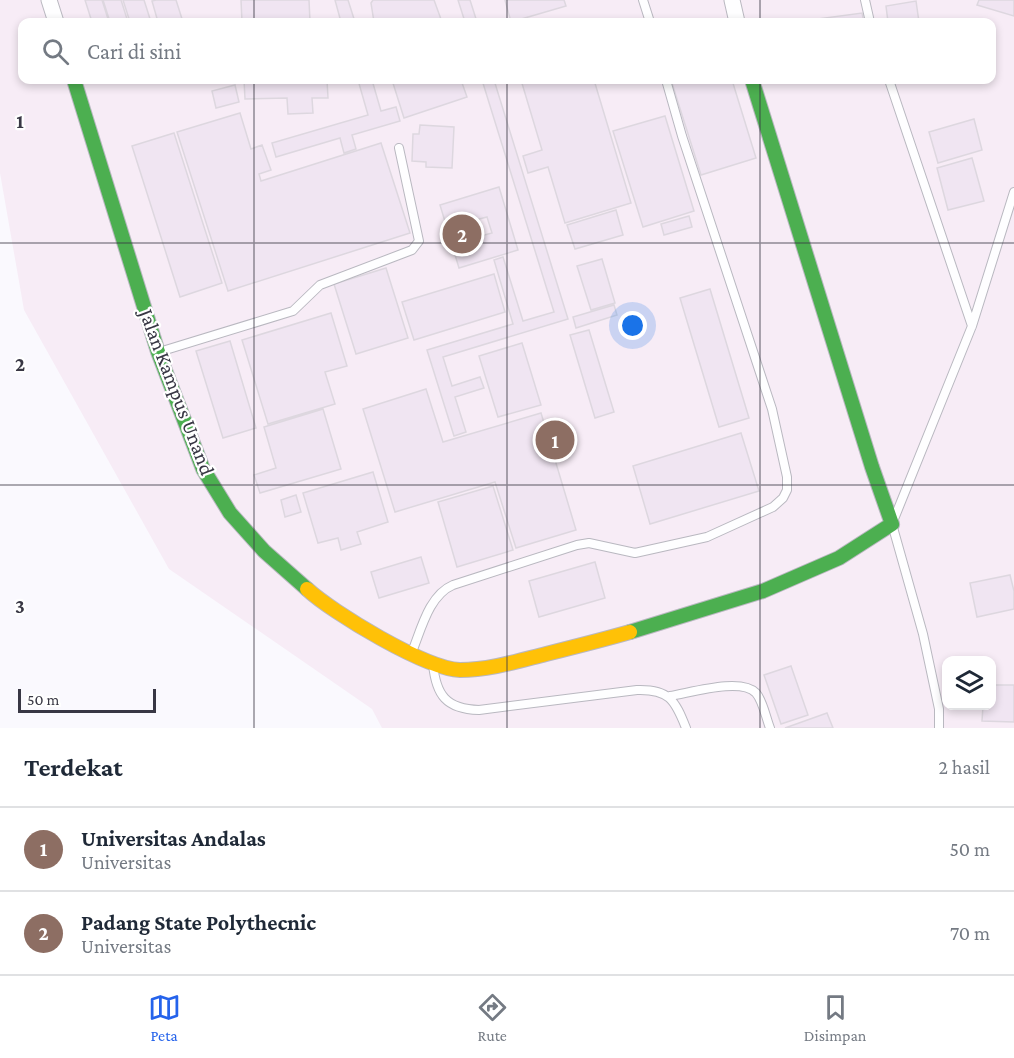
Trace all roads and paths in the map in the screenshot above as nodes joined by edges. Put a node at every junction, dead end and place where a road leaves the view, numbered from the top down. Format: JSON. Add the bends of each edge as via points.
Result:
{"nodes":[{"id":1,"x":49,"y":0,"type":"edge"},
{"id":2,"x":643,"y":0,"type":"edge"},
{"id":3,"x":732,"y":0,"type":"edge"},
{"id":4,"x":865,"y":0,"type":"edge"},
{"id":5,"x":55,"y":18,"type":"edge"},
{"id":6,"x":649,"y":18,"type":"edge"},
{"id":7,"x":736,"y":18,"type":"edge"},
{"id":8,"x":869,"y":18,"type":"edge"},
{"id":9,"x":75,"y":84,"type":"edge"},
{"id":10,"x":667,"y":84,"type":"edge"},
{"id":11,"x":753,"y":84,"type":"edge"},
{"id":12,"x":890,"y":84,"type":"edge"},
{"id":13,"x":399,"y":148,"type":"dead end"},
{"id":14,"x":1014,"y":192,"type":"edge"},
{"id":15,"x":972,"y":326,"type":"junction"},
{"id":16,"x":158,"y":352,"type":"junction"},
{"id":17,"x":892,"y":524,"type":"junction"},
{"id":18,"x":412,"y":654,"type":"junction"},
{"id":19,"x":433,"y":662,"type":"junction"},
{"id":20,"x":670,"y":696,"type":"junction"},
{"id":21,"x":686,"y":728,"type":"edge"},
{"id":22,"x":770,"y":728,"type":"edge"},
{"id":23,"x":939,"y":728,"type":"edge"}],
"edges":[{"from":1,"to":5,"type":"street"},
{"from":2,"to":6,"type":"lane"},
{"from":3,"to":7,"type":"street"},
{"from":4,"to":8,"type":"lane"},
{"from":9,"to":16,"type":"street","name":"Jalan Kampus Unand"},
{"from":10,"to":18,"type":"lane","via":[[772,409],[787,490],[773,507],[707,537],[635,554],[590,543],[577,545],[446,588],[432,606]]},
{"from":11,"to":17,"type":"street"},
{"from":12,"to":15,"type":"lane"},
{"from":13,"to":16,"type":"lane","via":[[419,242],[412,250],[320,285],[293,311]]},
{"from":14,"to":15,"type":"lane"},
{"from":15,"to":17,"type":"lane"},
{"from":16,"to":18,"type":"street","name":"Jalan Kampus Unand","via":[[203,470],[230,513],[264,551],[312,594]]},
{"from":17,"to":19,"type":"street","name":"Jalan Kampus Unand","via":[[839,558],[712,608],[494,667],[461,670]]},
{"from":17,"to":23,"type":"lane","via":[[926,645]]},
{"from":18,"to":19,"type":"street","name":"Jalan Kampus Unand"},
{"from":19,"to":20,"type":"lane","via":[[440,693],[450,704],[463,709],[637,690],[655,689]]},
{"from":20,"to":21,"type":"lane"},
{"from":20,"to":22,"type":"lane","via":[[746,686],[756,694]]}]}
